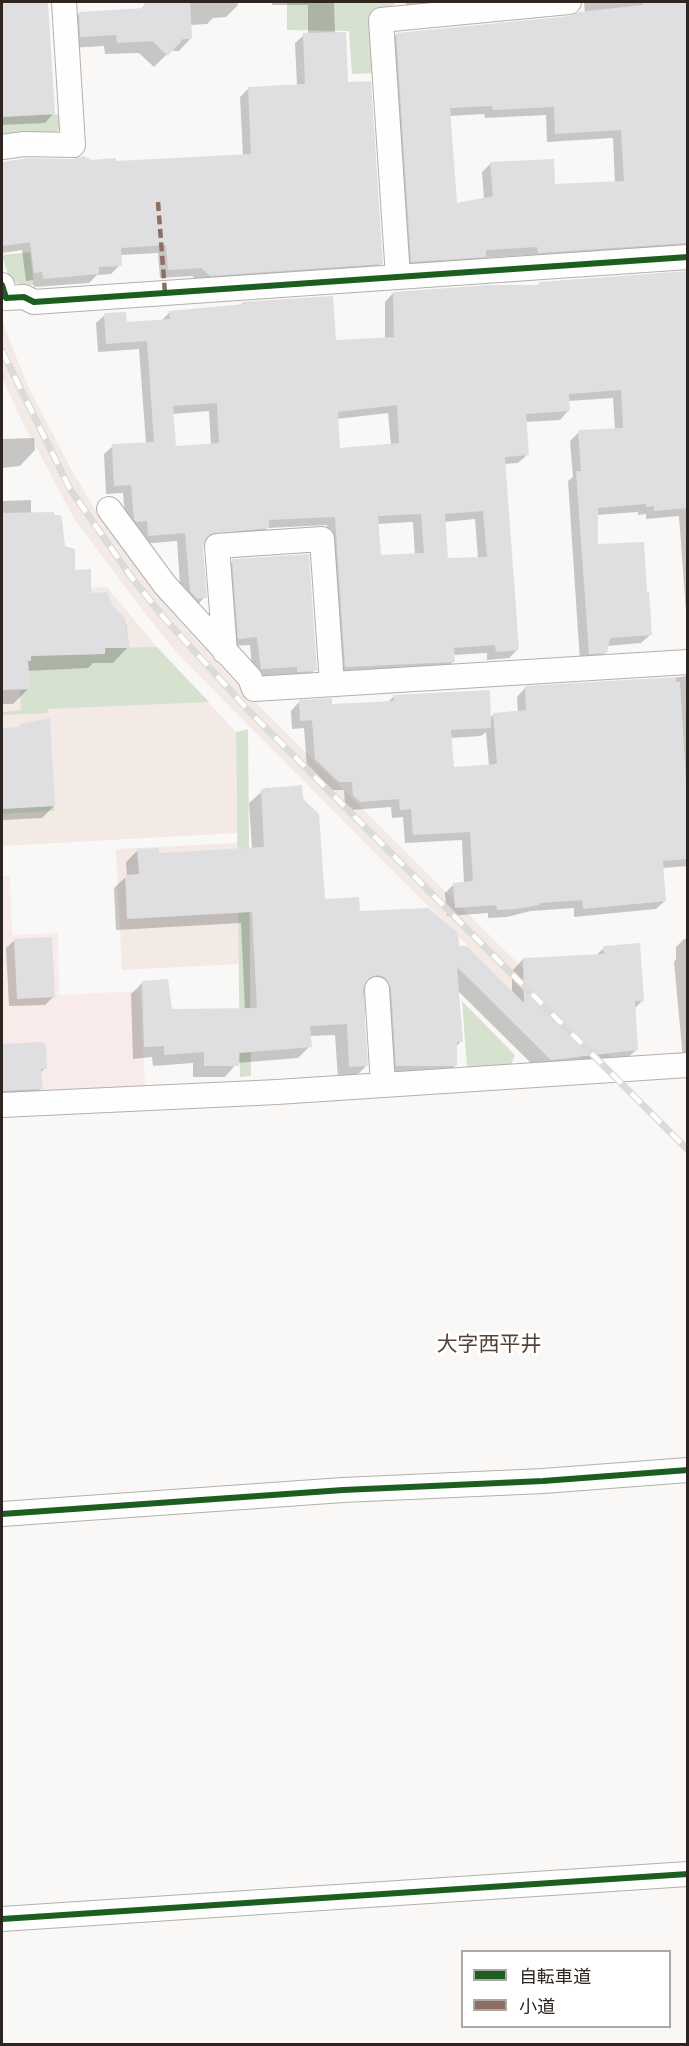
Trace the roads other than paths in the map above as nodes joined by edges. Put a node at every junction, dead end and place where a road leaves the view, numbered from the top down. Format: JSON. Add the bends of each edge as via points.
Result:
{"nodes":[{"id":1,"x":64,"y":2,"type":"edge"},
{"id":2,"x":569,"y":2,"type":"edge"},
{"id":3,"x":406,"y":9,"type":"edge"},
{"id":4,"x":2,"y":147,"type":"edge"},
{"id":5,"x":687,"y":258,"type":"edge"},
{"id":6,"x":398,"y":277,"type":"junction"},
{"id":7,"x":2,"y":285,"type":"edge"},
{"id":8,"x":109,"y":509,"type":"dead end"},
{"id":9,"x":225,"y":652,"type":"junction"},
{"id":10,"x":687,"y":662,"type":"edge"},
{"id":11,"x":332,"y":684,"type":"junction"},
{"id":12,"x":377,"y":989,"type":"dead end"},
{"id":13,"x":687,"y":1065,"type":"edge"},
{"id":14,"x":384,"y":1085,"type":"junction"},
{"id":15,"x":2,"y":1105,"type":"edge"},
{"id":16,"x":687,"y":1470,"type":"edge"},
{"id":17,"x":2,"y":1514,"type":"edge"},
{"id":18,"x":687,"y":1874,"type":"edge"},
{"id":19,"x":2,"y":1919,"type":"edge"}],
"edges":[{"from":1,"to":4,"type":"street","via":[[73,145]]},
{"from":2,"to":3,"type":"street"},
{"from":3,"to":6,"type":"street","via":[[381,20]]},
{"from":5,"to":6,"type":"street"},
{"from":6,"to":7,"type":"street","via":[[34,302],[24,297],[6,298]]},
{"from":8,"to":9,"type":"street","via":[[165,585]]},
{"from":9,"to":11,"type":"street","via":[[250,678],[254,689]]},
{"from":9,"to":11,"type":"street","via":[[217,546],[322,538]]},
{"from":10,"to":11,"type":"street"},
{"from":12,"to":14,"type":"street"},
{"from":13,"to":14,"type":"street"},
{"from":14,"to":15,"type":"street"},
{"from":16,"to":17,"type":"street"},
{"from":18,"to":19,"type":"street"}]}
